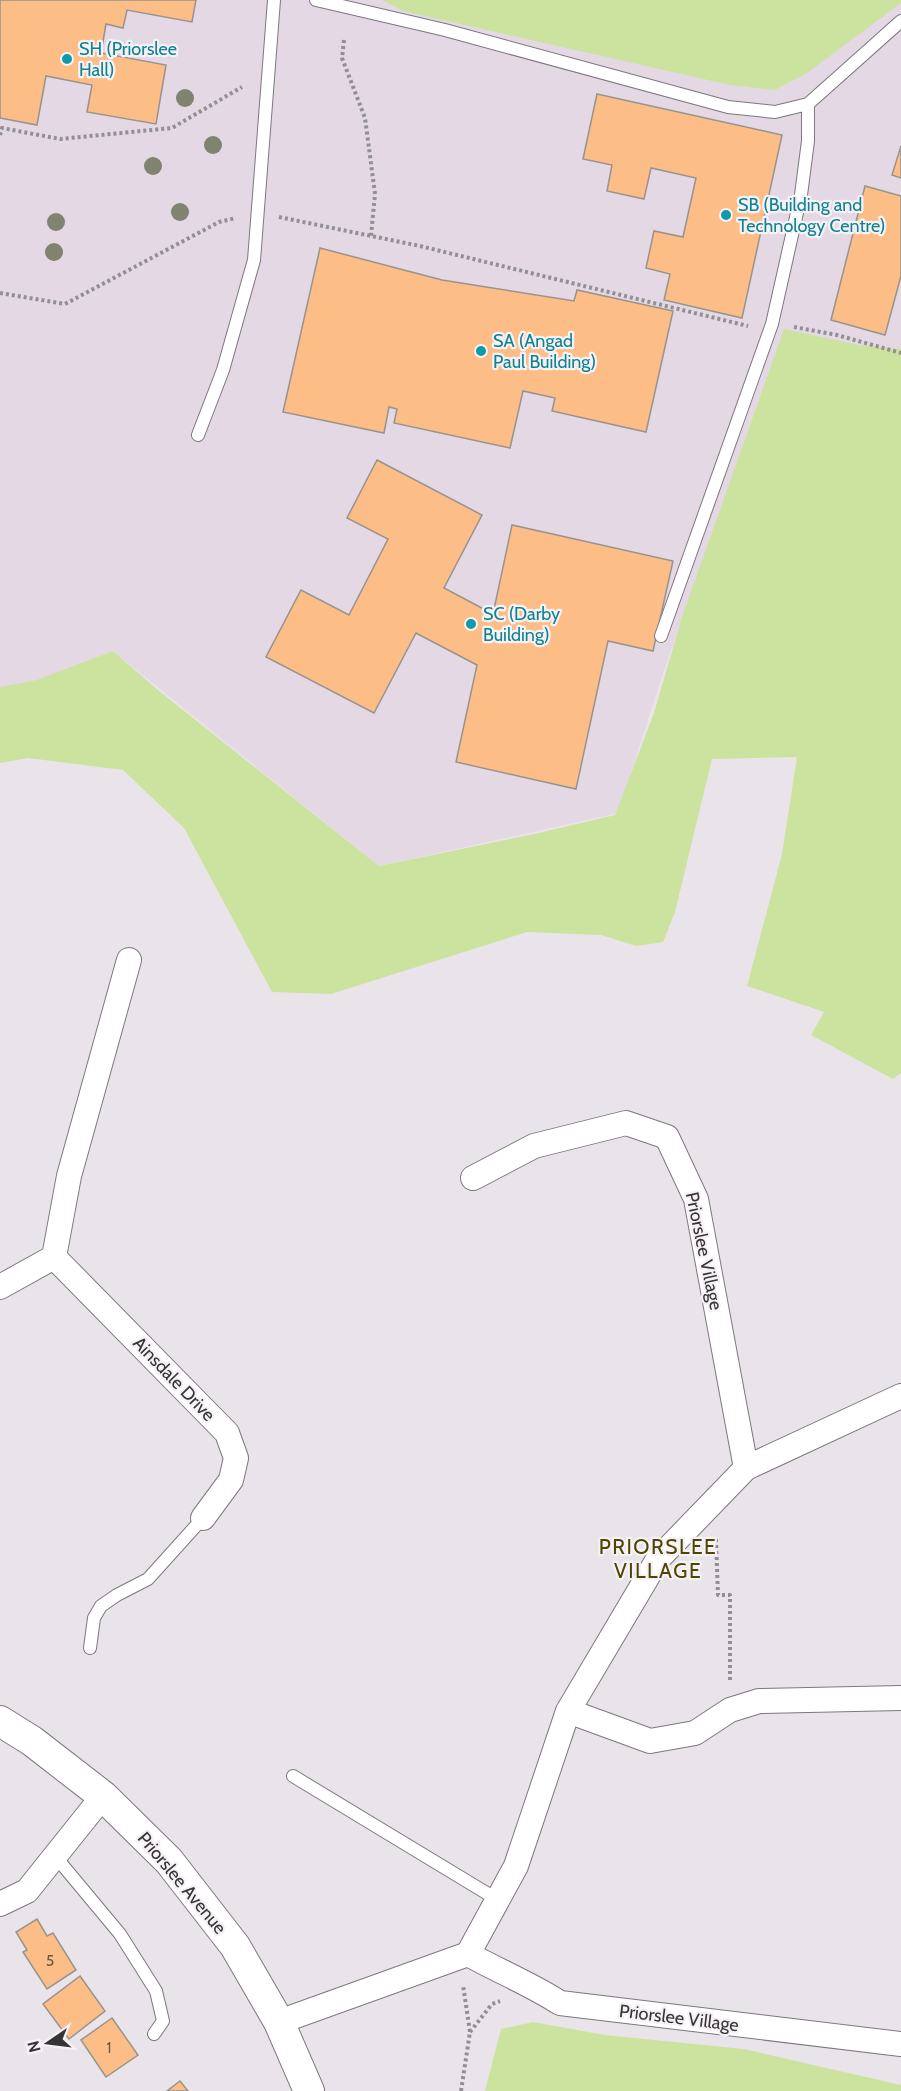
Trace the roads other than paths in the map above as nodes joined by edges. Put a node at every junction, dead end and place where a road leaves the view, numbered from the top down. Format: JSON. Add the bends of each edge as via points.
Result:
{"nodes":[{"id":1,"x":274,"y":0,"type":"edge"},
{"id":2,"x":316,"y":0,"type":"edge"},
{"id":3,"x":901,"y":21,"type":"edge"},
{"id":4,"x":808,"y":104,"type":"junction"},
{"id":5,"x":198,"y":435,"type":"dead end"},
{"id":6,"x":661,"y":636,"type":"dead end"},
{"id":7,"x":129,"y":960,"type":"dead end"},
{"id":8,"x":473,"y":1178,"type":"dead end"},
{"id":9,"x":54,"y":1257,"type":"junction"},
{"id":10,"x":0,"y":1287,"type":"edge"},
{"id":11,"x":901,"y":1396,"type":"edge"},
{"id":12,"x":746,"y":1468,"type":"junction"},
{"id":13,"x":203,"y":1518,"type":"joint"},
{"id":14,"x":90,"y":1648,"type":"dead end"},
{"id":15,"x":901,"y":1698,"type":"edge"},
{"id":16,"x":568,"y":1711,"type":"junction"},
{"id":17,"x":0,"y":1721,"type":"edge"},
{"id":18,"x":294,"y":1776,"type":"dead end"},
{"id":19,"x":104,"y":1796,"type":"junction"},
{"id":20,"x":55,"y":1856,"type":"junction"},
{"id":21,"x":498,"y":1900,"type":"junction"},
{"id":22,"x":0,"y":1904,"type":"edge"},
{"id":23,"x":462,"y":1956,"type":"junction"},
{"id":24,"x":279,"y":2022,"type":"junction"},
{"id":25,"x":154,"y":2034,"type":"dead end"},
{"id":26,"x":901,"y":2044,"type":"edge"},
{"id":27,"x":309,"y":2091,"type":"edge"}],
"edges":[{"from":1,"to":5,"type":"lane","via":[[254,260],[223,370]]},
{"from":2,"to":4,"type":"lane","via":[[445,30],[728,107],[775,112]]},
{"from":3,"to":4,"type":"lane"},
{"from":4,"to":6,"type":"lane","via":[[801,195],[771,328]]},
{"from":7,"to":9,"type":"street","via":[[69,1176]]},
{"from":8,"to":12,"type":"street","name":"Priorslee Village","via":[[534,1146],[626,1123],[667,1137],[696,1199]]},
{"from":9,"to":10,"type":"street"},
{"from":9,"to":13,"type":"street","name":"Ainsdale Drive","via":[[226,1432],[236,1458],[231,1480]]},
{"from":11,"to":12,"type":"street"},
{"from":12,"to":16,"type":"street","via":[[658,1559]]},
{"from":13,"to":14,"type":"lane","via":[[148,1579],[101,1606],[94,1618]]},
{"from":15,"to":16,"type":"street","via":[[759,1701],[730,1710],[695,1733],[650,1741]]},
{"from":16,"to":21,"type":"street","via":[[516,1866]]},
{"from":17,"to":19,"type":"street","name":"Priorslee Avenue"},
{"from":18,"to":21,"type":"lane"},
{"from":19,"to":20,"type":"street"},
{"from":19,"to":24,"type":"street","name":"Priorslee Avenue","via":[[169,1862],[235,1946]]},
{"from":20,"to":22,"type":"street","via":[[27,1891]]},
{"from":20,"to":25,"type":"lane","via":[[120,1934],[156,1991],[163,2021]]},
{"from":21,"to":23,"type":"street"},
{"from":23,"to":24,"type":"street"},
{"from":23,"to":26,"type":"street","name":"Priorslee Village","via":[[560,2003]]},
{"from":24,"to":27,"type":"street","name":"Priorslee Avenue"}]}
